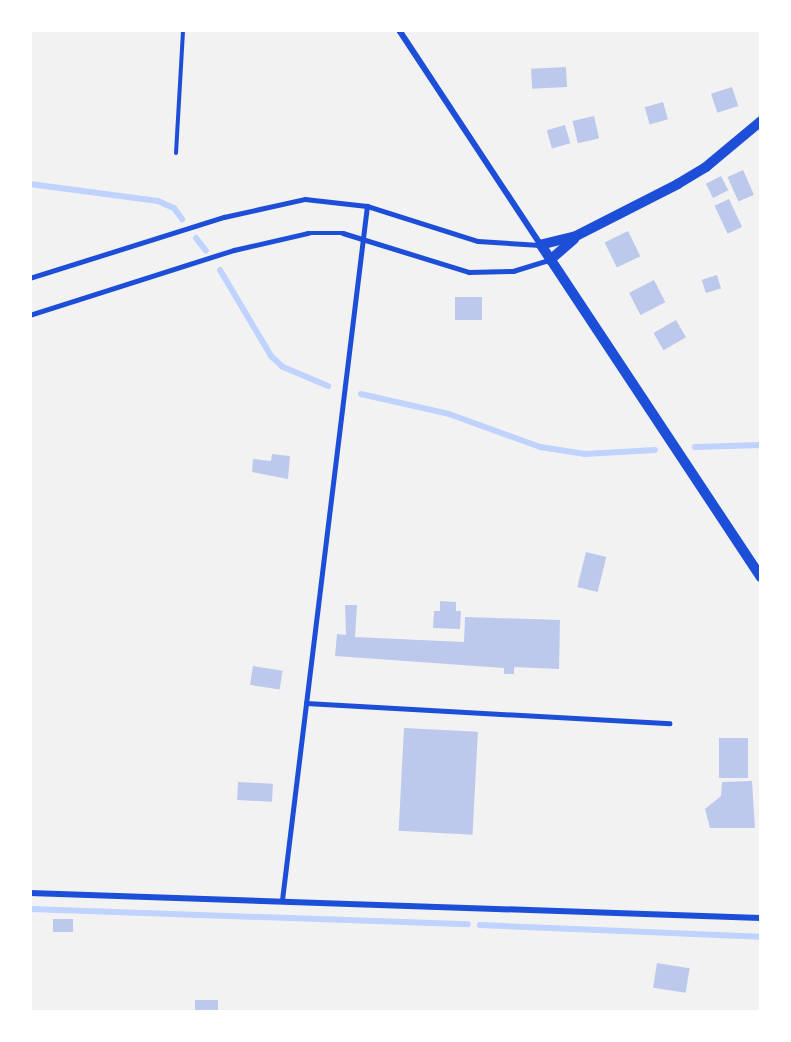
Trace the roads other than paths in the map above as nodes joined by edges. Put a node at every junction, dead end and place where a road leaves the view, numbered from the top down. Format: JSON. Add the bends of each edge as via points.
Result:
{"nodes":[{"id":1,"x":399,"y":30,"type":"edge"},
{"id":2,"x":761,"y":121,"type":"edge"},
{"id":3,"x":367,"y":206,"type":"junction"},
{"id":4,"x":576,"y":236,"type":"junction"},
{"id":5,"x":363,"y":239,"type":"junction"},
{"id":6,"x":541,"y":245,"type":"junction"},
{"id":7,"x":550,"y":260,"type":"junction"},
{"id":8,"x":30,"y":278,"type":"edge"},
{"id":9,"x":30,"y":315,"type":"edge"},
{"id":10,"x":761,"y":577,"type":"edge"},
{"id":11,"x":306,"y":704,"type":"junction"},
{"id":12,"x":669,"y":723,"type":"dead end"},
{"id":13,"x":30,"y":893,"type":"edge"},
{"id":14,"x":282,"y":900,"type":"junction"},
{"id":15,"x":761,"y":918,"type":"edge"}],
"edges":[{"from":1,"to":6,"type":"street"},
{"from":2,"to":4,"type":"street","via":[[697,173]]},
{"from":3,"to":5,"type":"lane"},
{"from":3,"to":6,"type":"lane","via":[[478,241]]},
{"from":3,"to":8,"type":"lane","via":[[305,199],[266,206]]},
{"from":4,"to":6,"type":"street"},
{"from":4,"to":7,"type":"street"},
{"from":5,"to":7,"type":"lane","via":[[469,272],[513,271]]},
{"from":5,"to":9,"type":"lane","via":[[327,231],[276,239]]},
{"from":5,"to":11,"type":"lane"},
{"from":6,"to":7,"type":"street"},
{"from":7,"to":10,"type":"street"},
{"from":11,"to":12,"type":"lane"},
{"from":11,"to":14,"type":"lane"},
{"from":13,"to":14,"type":"street"},
{"from":14,"to":15,"type":"street"}]}
